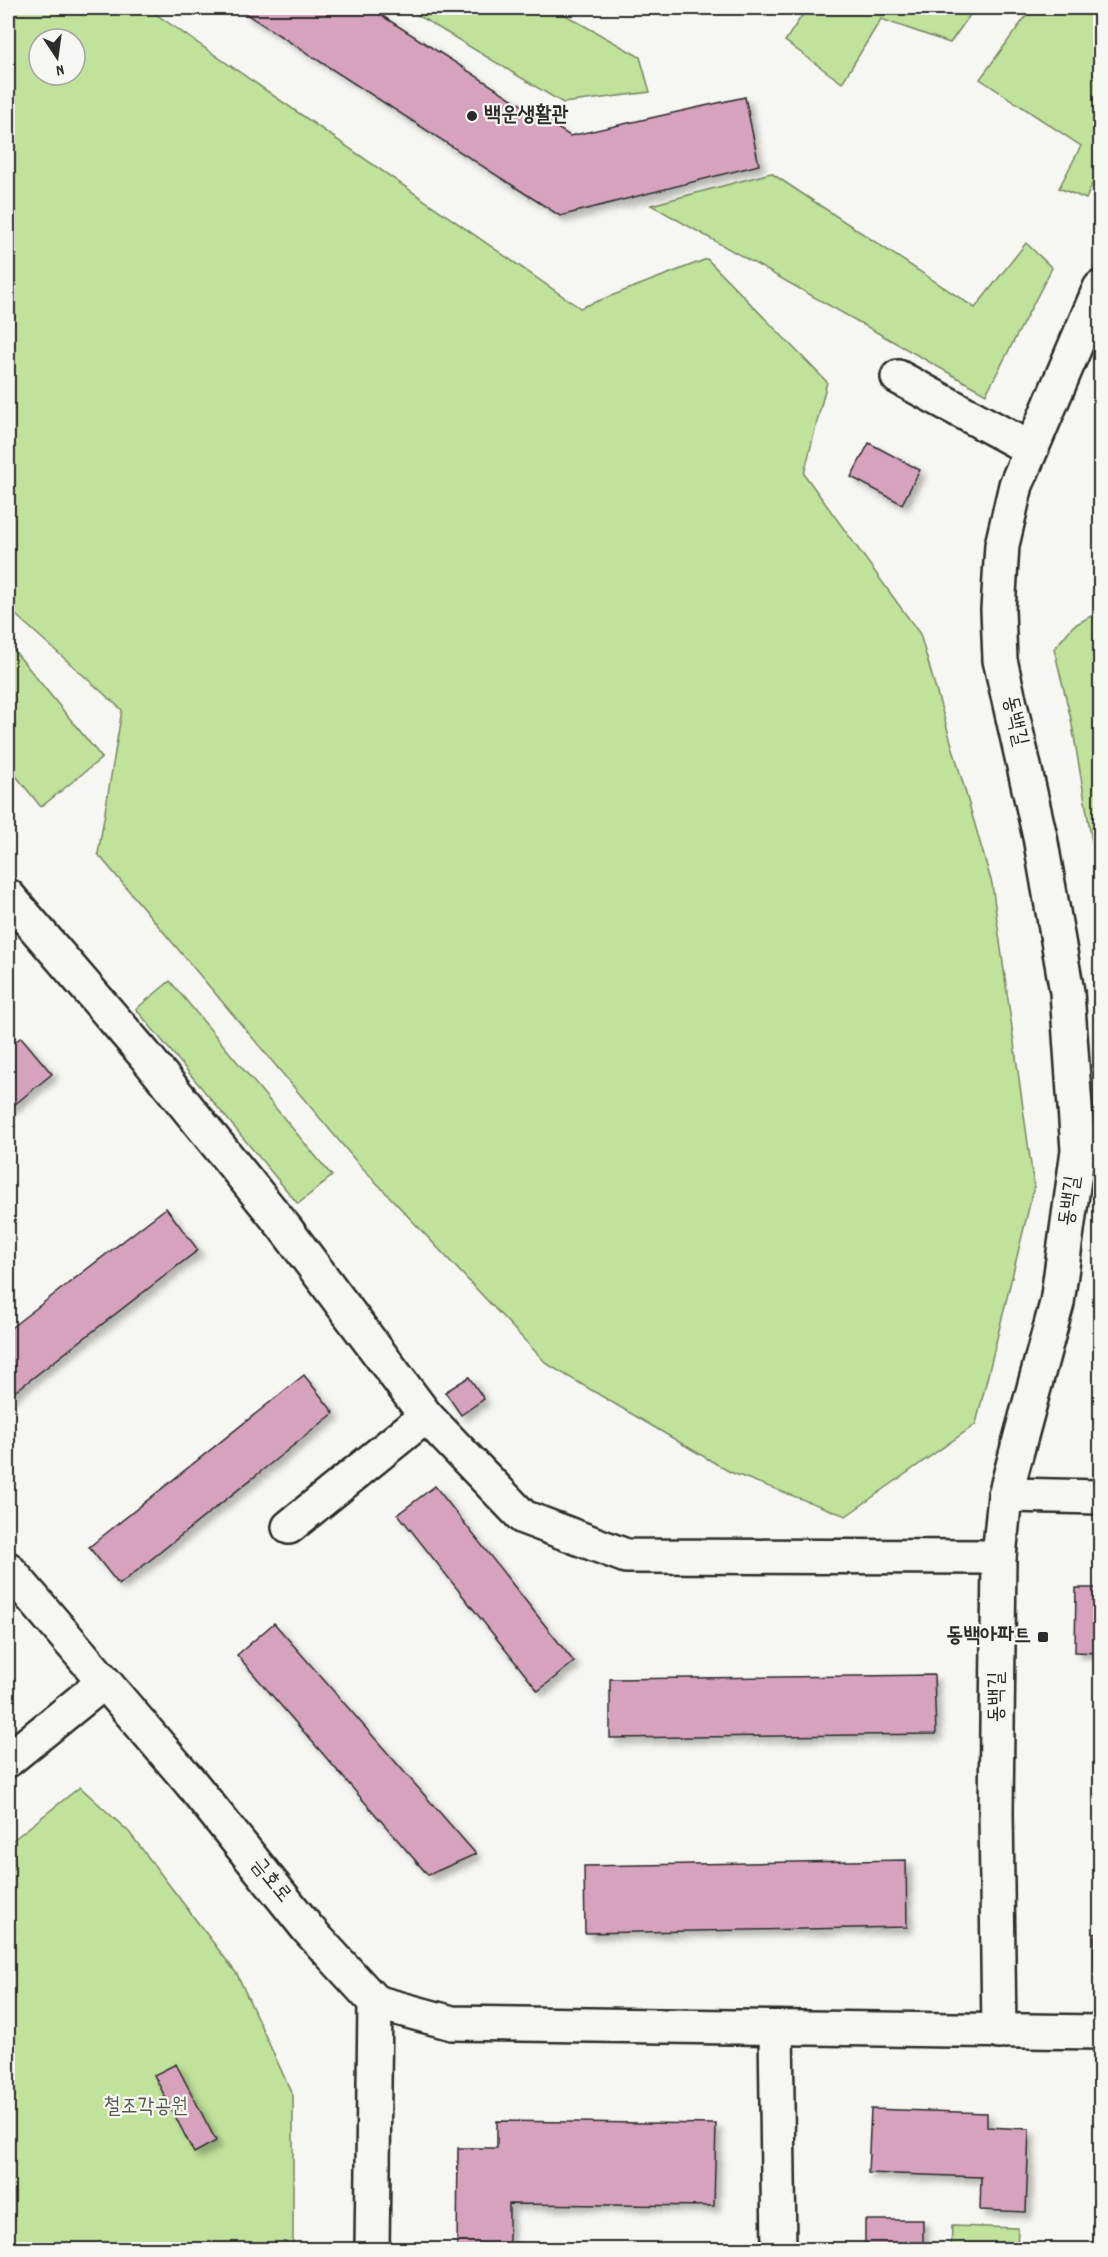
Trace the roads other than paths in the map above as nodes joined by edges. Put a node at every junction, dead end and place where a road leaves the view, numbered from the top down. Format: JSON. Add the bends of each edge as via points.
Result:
{"nodes":[{"id":1,"x":1101,"y":288,"type":"edge"},
{"id":2,"x":898,"y":377,"type":"dead end"},
{"id":3,"x":1031,"y":449,"type":"junction"},
{"id":4,"x":8,"y":896,"type":"edge"},
{"id":5,"x":426,"y":1416,"type":"junction"},
{"id":6,"x":1005,"y":1496,"type":"junction"},
{"id":7,"x":1101,"y":1497,"type":"edge"},
{"id":8,"x":289,"y":1527,"type":"dead end"},
{"id":9,"x":999,"y":1557,"type":"junction"},
{"id":10,"x":8,"y":1569,"type":"edge"},
{"id":11,"x":104,"y":1682,"type":"junction"},
{"id":12,"x":8,"y":1760,"type":"edge"},
{"id":13,"x":375,"y":2002,"type":"junction"},
{"id":14,"x":776,"y":2028,"type":"junction"},
{"id":15,"x":999,"y":2032,"type":"junction"},
{"id":16,"x":1101,"y":2032,"type":"edge"},
{"id":17,"x":372,"y":2250,"type":"edge"},
{"id":18,"x":779,"y":2250,"type":"edge"}],
"edges":[{"from":1,"to":3,"type":"street","name":"동백길"},
{"from":2,"to":3,"type":"street"},
{"from":3,"to":6,"type":"street","name":"동백길","via":[[1016,485],[1002,544],[1000,660],[1040,837],[1067,992],[1078,1150],[1057,1303]]},
{"from":4,"to":5,"type":"street","via":[[144,1054],[285,1228]]},
{"from":5,"to":8,"type":"street"},
{"from":5,"to":9,"type":"street","via":[[523,1517],[626,1556]]},
{"from":6,"to":7,"type":"street"},
{"from":6,"to":9,"type":"street","name":"동백길"},
{"from":9,"to":15,"type":"street","name":"동백길"},
{"from":10,"to":11,"type":"street","name":"금호로"},
{"from":11,"to":12,"type":"street"},
{"from":11,"to":13,"type":"street","name":"금호로","via":[[308,1929]]},
{"from":13,"to":14,"type":"street","via":[[452,2023]]},
{"from":13,"to":17,"type":"street"},
{"from":14,"to":15,"type":"street"},
{"from":14,"to":18,"type":"street"},
{"from":15,"to":16,"type":"street"}]}
